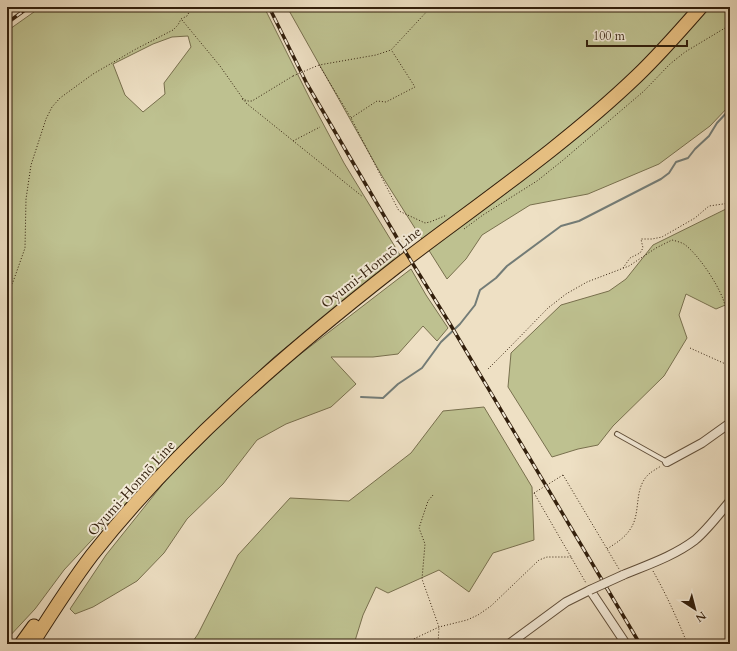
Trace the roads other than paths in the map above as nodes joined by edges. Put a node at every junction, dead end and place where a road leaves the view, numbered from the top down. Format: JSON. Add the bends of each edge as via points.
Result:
{"nodes":[{"id":1,"x":701,"y":7,"type":"edge"},
{"id":2,"x":730,"y":423,"type":"edge"},
{"id":3,"x":617,"y":434,"type":"dead end"},
{"id":4,"x":667,"y":462,"type":"joint"},
{"id":5,"x":730,"y":501,"type":"edge"},
{"id":6,"x":80,"y":572,"type":"junction"},
{"id":7,"x":590,"y":590,"type":"junction"},
{"id":8,"x":21,"y":644,"type":"edge"},
{"id":9,"x":32,"y":644,"type":"edge"},
{"id":10,"x":509,"y":644,"type":"edge"},
{"id":11,"x":626,"y":644,"type":"edge"}],
"edges":[{"from":1,"to":6,"type":"main road","name":"Oyumi-Honnō Line","via":[[659,54],[589,119],[331,318],[233,403],[140,499]]},
{"from":2,"to":4,"type":"street","via":[[702,443]]},
{"from":3,"to":4,"type":"lane"},
{"from":5,"to":7,"type":"street","bridge":true,"via":[[695,540]]},
{"from":6,"to":8,"type":"main road","name":"Oyumi-Honnō Line"},
{"from":6,"to":9,"type":"main road","name":"Oyumi-Honnō Line"},
{"from":7,"to":10,"type":"street","via":[[566,602]]},
{"from":7,"to":11,"type":"street"}]}
